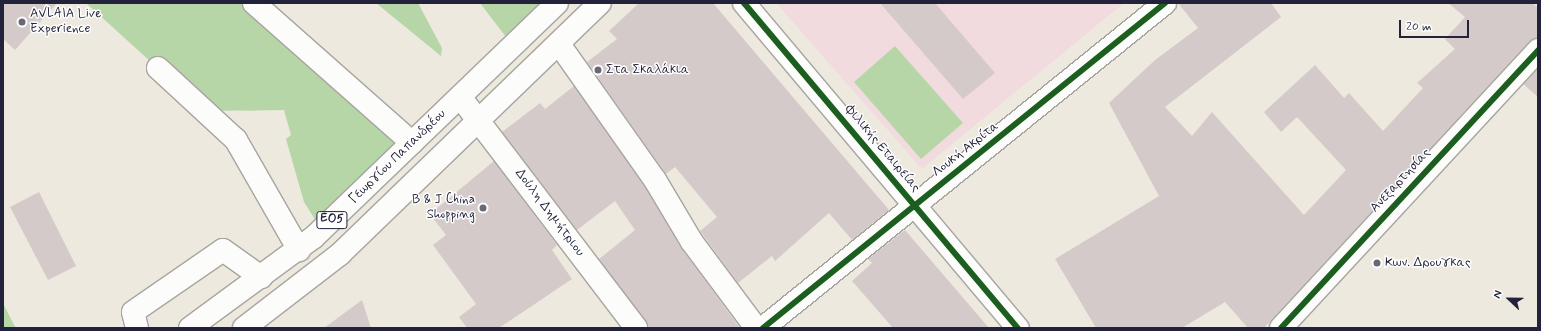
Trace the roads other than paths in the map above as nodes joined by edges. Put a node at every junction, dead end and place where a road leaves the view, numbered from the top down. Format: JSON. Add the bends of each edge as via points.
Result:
{"nodes":[{"id":1,"x":254,"y":3,"type":"edge"},
{"id":2,"x":557,"y":3,"type":"edge"},
{"id":3,"x":600,"y":3,"type":"edge"},
{"id":4,"x":744,"y":3,"type":"edge"},
{"id":5,"x":1162,"y":4,"type":"edge"},
{"id":6,"x":559,"y":44,"type":"junction"},
{"id":7,"x":1538,"y":50,"type":"edge"},
{"id":8,"x":158,"y":68,"type":"dead end"},
{"id":9,"x":461,"y":98,"type":"junction"},
{"id":10,"x":479,"y":120,"type":"junction"},
{"id":11,"x":412,"y":143,"type":"junction"},
{"id":12,"x":914,"y":205,"type":"junction"},
{"id":13,"x":299,"y":250,"type":"junction"},
{"id":14,"x":261,"y":277,"type":"junction"},
{"id":15,"x":775,"y":324,"type":"edge"},
{"id":16,"x":137,"y":328,"type":"edge"},
{"id":17,"x":190,"y":328,"type":"edge"},
{"id":18,"x":244,"y":328,"type":"edge"},
{"id":19,"x":636,"y":328,"type":"edge"},
{"id":20,"x":756,"y":328,"type":"edge"},
{"id":21,"x":1018,"y":328,"type":"edge"},
{"id":22,"x":1281,"y":328,"type":"edge"}],
"edges":[{"from":1,"to":11,"type":"street"},
{"from":2,"to":9,"type":"street","name":"Γεωργίου Παπανδρέου","number":"ΕΟ5"},
{"from":3,"to":6,"type":"street","number":"ΕΟ5"},
{"from":4,"to":12,"type":"street","name":"Φιλικής Εταιρείας"},
{"from":5,"to":12,"type":"street","name":"Λουκή Ακρίτα"},
{"from":6,"to":10,"type":"street","number":"ΕΟ5"},
{"from":6,"to":20,"type":"street","via":[[655,180],[692,242]]},
{"from":7,"to":22,"type":"street","name":"Ανεξαρτησίας"},
{"from":8,"to":13,"type":"street","via":[[236,140]]},
{"from":9,"to":10,"type":"street","name":"Δούλη Δημήτριου"},
{"from":9,"to":11,"type":"street","name":"Γεωργίου Παπανδρέου","number":"ΕΟ5"},
{"from":10,"to":18,"type":"street","number":"ΕΟ5","via":[[325,267]]},
{"from":10,"to":19,"type":"street","name":"Δούλη Δημήτριου"},
{"from":11,"to":13,"type":"street","name":"Γεωργίου Παπανδρέου","number":"ΕΟ5"},
{"from":12,"to":15,"type":"street","name":"Λουκή Ακρίτα"},
{"from":12,"to":21,"type":"street","name":"Φιλικής Εταιρείας"},
{"from":13,"to":14,"type":"street","name":"Γεωργίου Παπανδρέου","number":"ΕΟ5"},
{"from":14,"to":16,"type":"street","via":[[222,250],[133,312]]},
{"from":14,"to":17,"type":"street","name":"Γεωργίου Παπανδρέου","number":"ΕΟ5"}]}
